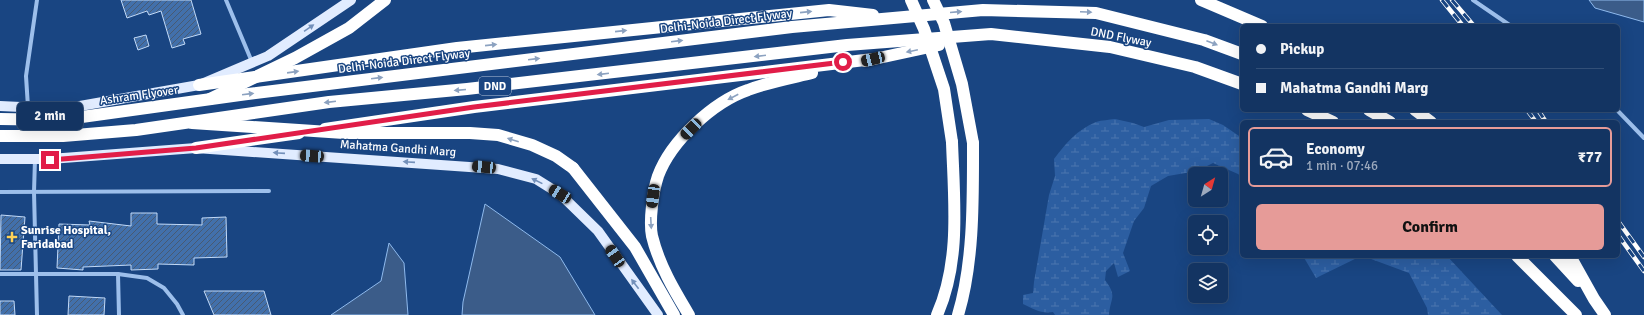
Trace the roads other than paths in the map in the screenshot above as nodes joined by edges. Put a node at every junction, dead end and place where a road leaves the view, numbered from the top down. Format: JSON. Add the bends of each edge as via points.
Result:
{"nodes":[{"id":1,"x":37,"y":0,"type":"edge"},
{"id":2,"x":226,"y":0,"type":"edge"},
{"id":3,"x":351,"y":0,"type":"edge"},
{"id":4,"x":385,"y":0,"type":"edge"},
{"id":5,"x":911,"y":0,"type":"edge"},
{"id":6,"x":933,"y":0,"type":"edge"},
{"id":7,"x":1201,"y":0,"type":"edge"},
{"id":8,"x":1473,"y":0,"type":"edge"},
{"id":9,"x":896,"y":18,"type":"junction"},
{"id":10,"x":1257,"y":24,"type":"edge"},
{"id":11,"x":1508,"y":24,"type":"edge"},
{"id":12,"x":992,"y":34,"type":"junction"},
{"id":13,"x":1240,"y":53,"type":"edge"},
{"id":14,"x":873,"y":59,"type":"junction"},
{"id":15,"x":253,"y":63,"type":"junction"},
{"id":16,"x":1240,"y":83,"type":"edge"},
{"id":17,"x":199,"y":85,"type":"junction"},
{"id":18,"x":210,"y":99,"type":"junction"},
{"id":19,"x":0,"y":106,"type":"edge"},
{"id":20,"x":28,"y":107,"type":"junction"},
{"id":21,"x":1311,"y":112,"type":"edge"},
{"id":22,"x":1372,"y":112,"type":"edge"},
{"id":23,"x":1418,"y":112,"type":"edge"},
{"id":24,"x":1619,"y":112,"type":"edge"},
{"id":25,"x":0,"y":119,"type":"edge"},
{"id":26,"x":1329,"y":120,"type":"edge"},
{"id":27,"x":1386,"y":120,"type":"edge"},
{"id":28,"x":1428,"y":120,"type":"edge"},
{"id":29,"x":192,"y":123,"type":"junction"},
{"id":30,"x":0,"y":136,"type":"edge"},
{"id":31,"x":1644,"y":138,"type":"edge"},
{"id":32,"x":196,"y":148,"type":"junction"},
{"id":33,"x":0,"y":159,"type":"edge"},
{"id":34,"x":35,"y":159,"type":"junction"},
{"id":35,"x":269,"y":191,"type":"dead end"},
{"id":36,"x":0,"y":192,"type":"edge"},
{"id":37,"x":34,"y":192,"type":"junction"},
{"id":38,"x":1518,"y":258,"type":"edge"},
{"id":39,"x":1557,"y":258,"type":"edge"},
{"id":40,"x":1571,"y":258,"type":"edge"},
{"id":41,"x":0,"y":274,"type":"edge"},
{"id":42,"x":37,"y":274,"type":"junction"},
{"id":43,"x":118,"y":274,"type":"junction"},
{"id":44,"x":1594,"y":298,"type":"junction"},
{"id":45,"x":37,"y":315,"type":"edge"},
{"id":46,"x":119,"y":315,"type":"edge"},
{"id":47,"x":183,"y":315,"type":"edge"},
{"id":48,"x":658,"y":315,"type":"edge"},
{"id":49,"x":674,"y":315,"type":"edge"},
{"id":50,"x":689,"y":315,"type":"edge"},
{"id":51,"x":936,"y":315,"type":"edge"},
{"id":52,"x":958,"y":315,"type":"edge"},
{"id":53,"x":1576,"y":315,"type":"edge"},
{"id":54,"x":1605,"y":315,"type":"edge"}],
"edges":[{"from":1,"to":20,"type":"street","via":[[26,76]]},
{"from":2,"to":15,"type":"street"},
{"from":15,"to":3,"type":"main road","one_way":true,"via":[[268,56]]},
{"from":4,"to":18,"type":"highway","bridge":true,"via":[[349,28],[295,58]]},
{"from":5,"to":51,"type":"highway","bridge":true,"via":[[924,29],[944,89],[952,142],[955,225],[949,281]]},
{"from":6,"to":52,"type":"highway","bridge":true,"via":[[944,23],[962,84],[973,143],[970,240]]},
{"from":7,"to":10,"type":"highway"},
{"from":8,"to":11,"type":"street"},
{"from":9,"to":13,"type":"highway","name":"Delhi-Noida Direct Flyway","number":"DND","one_way":true,"via":[[983,10],[1096,13],[1204,40]]},
{"from":17,"to":9,"type":"highway","one_way":true,"via":[[457,48],[829,10]]},
{"from":18,"to":9,"type":"highway","name":"Delhi-Noida Direct Flyway","number":"DND","one_way":true,"via":[[792,27]]},
{"from":12,"to":14,"type":"highway","one_way":true},
{"from":12,"to":16,"type":"highway","name":"DND Flyway","via":[[1110,47],[1195,67]]},
{"from":12,"to":29,"type":"highway","number":"DND","one_way":true,"bridge":true,"via":[[847,46],[329,102]]},
{"from":14,"to":32,"type":"highway","via":[[474,107]]},
{"from":14,"to":50,"type":"highway","one_way":true,"via":[[747,90],[716,106],[684,137],[670,155],[659,175],[653,196],[652,235],[667,278]]},
{"from":15,"to":17,"type":"main road"},
{"from":17,"to":20,"type":"main road","via":[[63,109]]},
{"from":18,"to":25,"type":"highway","name":"Ashram Flyover","via":[[60,120]]},
{"from":19,"to":20,"type":"main road"},
{"from":21,"to":26,"type":"highway"},
{"from":22,"to":27,"type":"highway"},
{"from":23,"to":28,"type":"highway"},
{"from":24,"to":31,"type":"street"},
{"from":29,"to":30,"type":"highway","via":[[62,136]]},
{"from":49,"to":29,"type":"highway","one_way":true,"bridge":true,"via":[[635,247],[587,183],[573,168],[556,156],[532,145],[498,135],[470,133],[344,132]]},
{"from":32,"to":34,"type":"main road","name":"Mahatma Gandhi Marg","via":[[50,160]]},
{"from":48,"to":32,"type":"main road","name":"Mahatma Gandhi Marg","one_way":true,"via":[[598,231],[560,194],[536,180],[498,169]]},
{"from":33,"to":34,"type":"main road","name":"Mahatma Gandhi Marg"},
{"from":34,"to":37,"type":"street"},
{"from":35,"to":37,"type":"street"},
{"from":36,"to":37,"type":"street"},
{"from":37,"to":42,"type":"street"},
{"from":38,"to":53,"type":"highway"},
{"from":39,"to":44,"type":"highway"},
{"from":40,"to":44,"type":"highway"},
{"from":41,"to":42,"type":"street"},
{"from":42,"to":43,"type":"street"},
{"from":42,"to":45,"type":"street"},
{"from":43,"to":46,"type":"street"},
{"from":43,"to":47,"type":"street","via":[[147,278],[164,288]]},
{"from":44,"to":54,"type":"highway"}]}
